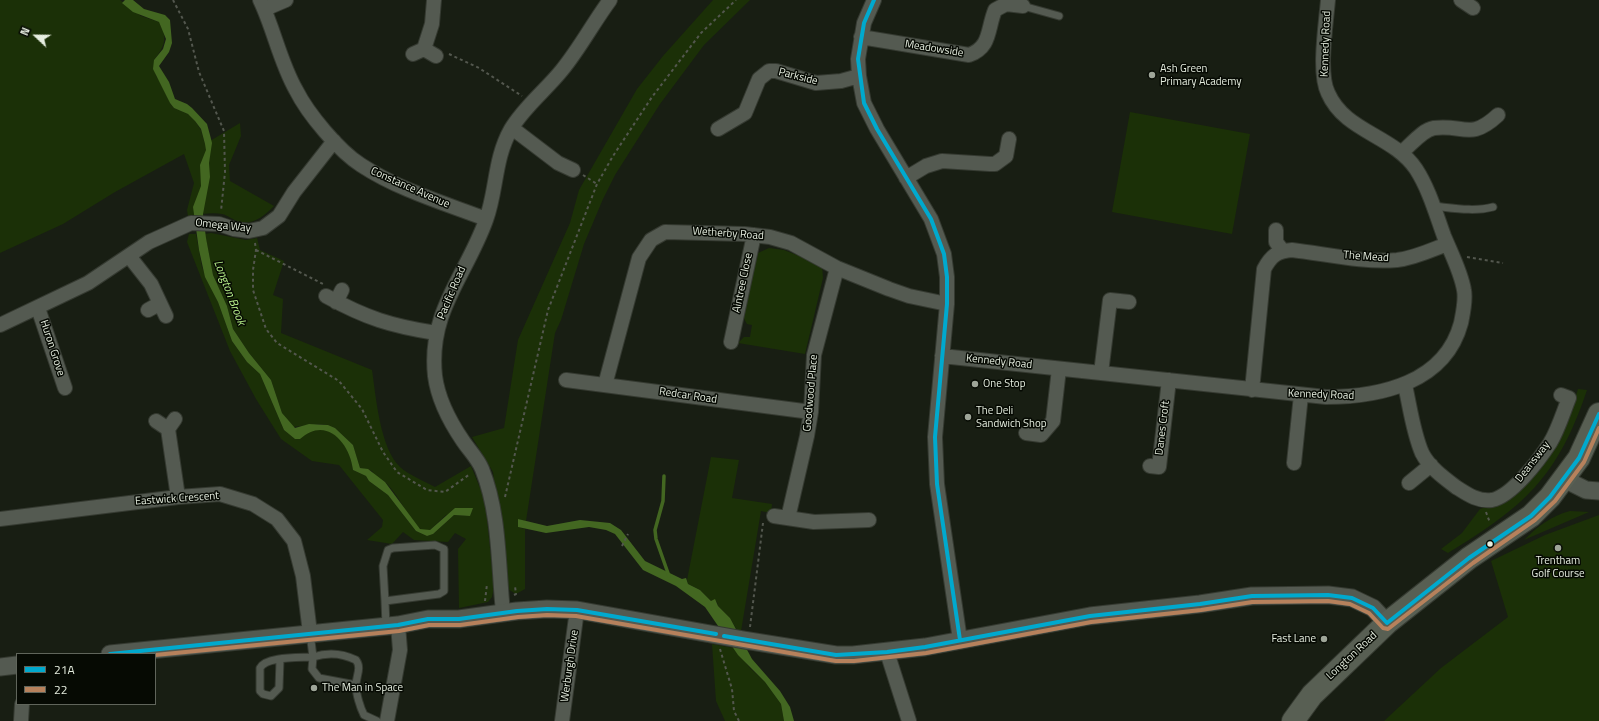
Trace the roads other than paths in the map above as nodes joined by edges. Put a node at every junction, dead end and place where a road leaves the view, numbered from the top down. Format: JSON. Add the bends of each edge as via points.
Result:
{"nodes":[{"id":1,"x":286,"y":0,"type":"edge"},
{"id":2,"x":434,"y":0,"type":"edge"},
{"id":3,"x":610,"y":0,"type":"edge"},
{"id":4,"x":874,"y":0,"type":"edge"},
{"id":5,"x":1328,"y":0,"type":"edge"},
{"id":6,"x":262,"y":5,"type":"edge"},
{"id":7,"x":1022,"y":6,"type":"joint"},
{"id":8,"x":1058,"y":16,"type":"dead end"},
{"id":9,"x":861,"y":37,"type":"junction"},
{"id":10,"x":424,"y":53,"type":"road end"},
{"id":11,"x":858,"y":76,"type":"junction"},
{"id":12,"x":1498,"y":115,"type":"dead end"},
{"id":13,"x":512,"y":128,"type":"junction"},
{"id":14,"x":718,"y":129,"type":"dead end"},
{"id":15,"x":1009,"y":139,"type":"dead end"},
{"id":16,"x":334,"y":141,"type":"junction"},
{"id":17,"x":1402,"y":152,"type":"junction"},
{"id":18,"x":574,"y":170,"type":"road end"},
{"id":19,"x":906,"y":178,"type":"junction"},
{"id":20,"x":1433,"y":206,"type":"junction"},
{"id":21,"x":1493,"y":207,"type":"dead end"},
{"id":22,"x":486,"y":220,"type":"junction"},
{"id":23,"x":1276,"y":230,"type":"dead end"},
{"id":24,"x":754,"y":235,"type":"junction"},
{"id":25,"x":1450,"y":249,"type":"junction"},
{"id":26,"x":1282,"y":250,"type":"junction"},
{"id":27,"x":128,"y":256,"type":"junction"},
{"id":28,"x":837,"y":268,"type":"junction"},
{"id":29,"x":335,"y":296,"type":"road end"},
{"id":30,"x":1129,"y":302,"type":"dead end"},
{"id":31,"x":947,"y":304,"type":"junction"},
{"id":32,"x":38,"y":308,"type":"junction"},
{"id":33,"x":166,"y":316,"type":"dead end"},
{"id":34,"x":0,"y":325,"type":"edge"},
{"id":35,"x":436,"y":333,"type":"junction"},
{"id":36,"x":735,"y":335,"type":"dead end"},
{"id":37,"x":942,"y":356,"type":"junction"},
{"id":38,"x":1059,"y":369,"type":"junction"},
{"id":39,"x":1101,"y":373,"type":"junction"},
{"id":40,"x":566,"y":380,"type":"dead end"},
{"id":41,"x":1169,"y":380,"type":"junction"},
{"id":42,"x":605,"y":385,"type":"junction"},
{"id":43,"x":1405,"y":385,"type":"junction"},
{"id":44,"x":65,"y":388,"type":"dead end"},
{"id":45,"x":1252,"y":390,"type":"junction"},
{"id":46,"x":1561,"y":395,"type":"dead end"},
{"id":47,"x":1301,"y":396,"type":"junction"},
{"id":48,"x":811,"y":412,"type":"junction"},
{"id":49,"x":1599,"y":414,"type":"edge"},
{"id":50,"x":156,"y":422,"type":"dead end"},
{"id":51,"x":1026,"y":433,"type":"dead end"},
{"id":52,"x":1294,"y":463,"type":"dead end"},
{"id":53,"x":1431,"y":464,"type":"junction"},
{"id":54,"x":1158,"y":467,"type":"dead end"},
{"id":55,"x":1564,"y":479,"type":"junction"},
{"id":56,"x":1409,"y":483,"type":"dead end"},
{"id":57,"x":1599,"y":491,"type":"edge"},
{"id":58,"x":178,"y":497,"type":"junction"},
{"id":59,"x":0,"y":519,"type":"edge"},
{"id":60,"x":869,"y":520,"type":"dead end"},
{"id":61,"x":385,"y":601,"type":"junction"},
{"id":62,"x":577,"y":610,"type":"junction"},
{"id":63,"x":503,"y":612,"type":"junction"},
{"id":64,"x":1388,"y":623,"type":"junction"},
{"id":65,"x":392,"y":625,"type":"junction"},
{"id":66,"x":310,"y":633,"type":"junction"},
{"id":67,"x":960,"y":640,"type":"junction"},
{"id":68,"x":887,"y":652,"type":"junction"},
{"id":69,"x":120,"y":653,"type":"edge"},
{"id":70,"x":313,"y":656,"type":"junction"},
{"id":71,"x":280,"y":660,"type":"junction"},
{"id":72,"x":16,"y":665,"type":"edge"},
{"id":73,"x":0,"y":667,"type":"edge"},
{"id":74,"x":356,"y":684,"type":"junction"},
{"id":75,"x":22,"y":705,"type":"edge"},
{"id":76,"x":21,"y":721,"type":"edge"},
{"id":77,"x":377,"y":721,"type":"edge"},
{"id":78,"x":387,"y":721,"type":"edge"},
{"id":79,"x":562,"y":721,"type":"edge"},
{"id":80,"x":909,"y":721,"type":"edge"},
{"id":81,"x":1293,"y":721,"type":"edge"}],
"edges":[{"from":1,"to":6,"type":"street"},
{"from":2,"to":10,"type":"street","via":[[432,24]]},
{"from":3,"to":13,"type":"street","name":"Pacific Road","via":[[573,57]]},
{"from":4,"to":9,"type":"street"},
{"from":5,"to":17,"type":"street","name":"Kennedy Road","via":[[1324,70],[1327,92],[1348,120]]},
{"from":6,"to":16,"type":"street","name":"Constance Avenue","via":[[296,90],[310,114]]},
{"from":7,"to":8,"type":"lane"},
{"from":7,"to":9,"type":"street","name":"Meadowside","via":[[1006,4],[995,10],[986,43],[980,51],[969,55]]},
{"from":9,"to":11,"type":"street"},
{"from":11,"to":14,"type":"street","name":"Parkside","via":[[841,81],[816,83],[769,71],[759,79],[745,113]]},
{"from":11,"to":19,"type":"street","via":[[870,117]]},
{"from":12,"to":17,"type":"street","via":[[1486,126],[1471,130],[1433,128]]},
{"from":13,"to":18,"type":"street"},
{"from":13,"to":22,"type":"street","name":"Pacific Road","via":[[497,167]]},
{"from":15,"to":19,"type":"street","via":[[1006,156],[994,164],[942,161],[926,166]]},
{"from":16,"to":22,"type":"street","name":"Constance Avenue","via":[[360,165],[389,181]]},
{"from":16,"to":27,"type":"street","name":"Omega Way","via":[[279,216],[263,228],[249,231],[214,224],[191,223],[149,242]]},
{"from":17,"to":20,"type":"street","name":"Kennedy Road","via":[[1416,169]]},
{"from":19,"to":31,"type":"street","via":[[931,219],[944,254]]},
{"from":20,"to":21,"type":"lane","via":[[1467,210]]},
{"from":20,"to":25,"type":"street","name":"Kennedy Road"},
{"from":22,"to":35,"type":"street","name":"Pacific Road","via":[[447,299]]},
{"from":23,"to":26,"type":"street","via":[[1276,242]]},
{"from":24,"to":28,"type":"street","name":"Wetherby Road","via":[[791,243]]},
{"from":24,"to":36,"type":"street","name":"Aintree Close"},
{"from":24,"to":42,"type":"street","name":"Wetherby Road","via":[[675,231],[665,232],[651,240],[635,268]]},
{"from":25,"to":26,"type":"street","name":"The Mead","via":[[1397,260]]},
{"from":25,"to":43,"type":"street","name":"Kennedy Road","via":[[1465,291],[1459,331],[1442,360]]},
{"from":26,"to":45,"type":"street","via":[[1274,254],[1264,269]]},
{"from":27,"to":32,"type":"street","name":"Omega Way","via":[[88,283]]},
{"from":27,"to":33,"type":"street","via":[[151,284],[154,307]]},
{"from":28,"to":31,"type":"street","name":"Wetherby Road","via":[[909,296]]},
{"from":28,"to":48,"type":"street","name":"Goodwood Place","via":[[814,355]]},
{"from":29,"to":35,"type":"street","via":[[357,313],[383,323]]},
{"from":30,"to":39,"type":"street","via":[[1110,300]]},
{"from":31,"to":37,"type":"street"},
{"from":32,"to":34,"type":"street","name":"Omega Way"},
{"from":32,"to":44,"type":"street","name":"Huron Grove","via":[[65,370]]},
{"from":35,"to":63,"type":"street","name":"Pacific Road","via":[[435,376],[443,405],[481,467],[490,493],[497,528]]},
{"from":37,"to":38,"type":"street","name":"Kennedy Road"},
{"from":37,"to":67,"type":"street","via":[[935,437],[937,484]]},
{"from":38,"to":39,"type":"street","name":"Kennedy Road"},
{"from":38,"to":51,"type":"street","via":[[1053,421],[1041,435]]},
{"from":39,"to":41,"type":"street","name":"Kennedy Road"},
{"from":40,"to":42,"type":"street","name":"Redcar Road"},
{"from":41,"to":45,"type":"street","name":"Kennedy Road"},
{"from":41,"to":54,"type":"street","name":"Danes Croft"},
{"from":42,"to":48,"type":"street","name":"Redcar Road"},
{"from":43,"to":47,"type":"street","name":"Kennedy Road","via":[[1352,397]]},
{"from":43,"to":53,"type":"street","via":[[1414,429],[1423,454]]},
{"from":45,"to":47,"type":"street","name":"Kennedy Road"},
{"from":46,"to":53,"type":"street","name":"Deansway","via":[[1569,398],[1550,443],[1527,474],[1505,494],[1492,500],[1469,496],[1439,474]]},
{"from":47,"to":52,"type":"street"},
{"from":48,"to":60,"type":"street","name":"Goodwood Place","via":[[807,436],[781,517],[814,522]]},
{"from":49,"to":55,"type":"main road","name":"Longton Road","via":[[1579,458]]},
{"from":50,"to":58,"type":"street","via":[[171,424]]},
{"from":53,"to":56,"type":"street"},
{"from":55,"to":57,"type":"street","via":[[1586,490]]},
{"from":55,"to":64,"type":"main road","name":"Longton Road","via":[[1531,516],[1469,558]]},
{"from":58,"to":59,"type":"street","name":"Eastwick Crescent"},
{"from":58,"to":66,"type":"street","name":"Eastwick Crescent","via":[[220,494],[254,504],[278,519],[294,541],[303,576]]},
{"from":61,"to":61,"type":"lane","via":[[442,593],[444,549],[435,545],[388,550],[383,566]]},
{"from":61,"to":65,"type":"lane"},
{"from":62,"to":63,"type":"street"},
{"from":62,"to":68,"type":"street","via":[[836,655]]},
{"from":62,"to":79,"type":"street","name":"Werburgh Drive"},
{"from":63,"to":65,"type":"street"},
{"from":64,"to":67,"type":"street","via":[[1373,608],[1352,598],[1328,595],[1252,596],[1090,616]]},
{"from":64,"to":81,"type":"main road","name":"Longton Road","via":[[1312,695]]},
{"from":65,"to":66,"type":"street"},
{"from":65,"to":78,"type":"street","via":[[400,650]]},
{"from":66,"to":69,"type":"street"},
{"from":66,"to":70,"type":"lane"},
{"from":67,"to":68,"type":"street"},
{"from":68,"to":80,"type":"street"},
{"from":70,"to":71,"type":"lane"},
{"from":70,"to":74,"type":"lane","via":[[312,669],[319,678]]},
{"from":70,"to":74,"type":"lane","via":[[329,653],[356,660],[359,666]]},
{"from":71,"to":71,"type":"lane","via":[[264,662],[260,668],[260,691],[263,694],[271,696],[279,688]]},
{"from":72,"to":73,"type":"street"},
{"from":74,"to":77,"type":"lane","via":[[364,715]]},
{"from":75,"to":76,"type":"street"}]}
